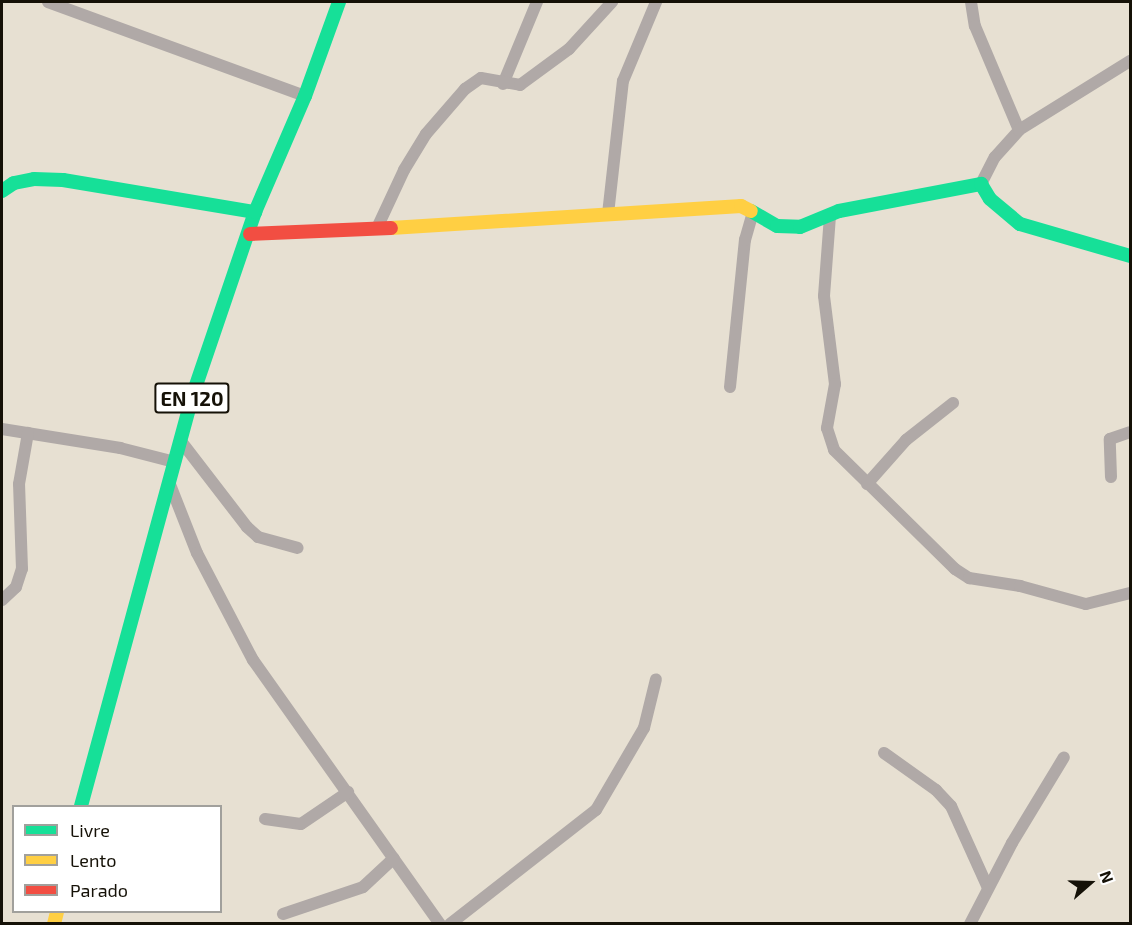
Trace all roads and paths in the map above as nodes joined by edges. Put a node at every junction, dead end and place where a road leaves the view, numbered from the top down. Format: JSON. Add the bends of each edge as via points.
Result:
{"nodes":[{"id":1,"x":48,"y":2,"type":"edge"},
{"id":2,"x":339,"y":2,"type":"edge"},
{"id":3,"x":537,"y":2,"type":"edge"},
{"id":4,"x":612,"y":2,"type":"edge"},
{"id":5,"x":656,"y":2,"type":"edge"},
{"id":6,"x":971,"y":2,"type":"edge"},
{"id":7,"x":1131,"y":61,"type":"edge"},
{"id":8,"x":503,"y":84,"type":"junction"},
{"id":9,"x":305,"y":96,"type":"junction"},
{"id":10,"x":1019,"y":130,"type":"junction"},
{"id":11,"x":8,"y":182,"type":"edge"},
{"id":12,"x":981,"y":184,"type":"junction"},
{"id":13,"x":2,"y":191,"type":"edge"},
{"id":14,"x":255,"y":212,"type":"junction"},
{"id":15,"x":753,"y":212,"type":"junction"},
{"id":16,"x":608,"y":214,"type":"junction"},
{"id":17,"x":830,"y":216,"type":"junction"},
{"id":18,"x":377,"y":228,"type":"junction"},
{"id":19,"x":250,"y":234,"type":"junction"},
{"id":20,"x":1131,"y":256,"type":"edge"},
{"id":21,"x":730,"y":387,"type":"dead end"},
{"id":22,"x":953,"y":403,"type":"dead end"},
{"id":23,"x":2,"y":429,"type":"edge"},
{"id":24,"x":1131,"y":432,"type":"edge"},
{"id":25,"x":28,"y":433,"type":"junction"},
{"id":26,"x":180,"y":440,"type":"junction"},
{"id":27,"x":174,"y":462,"type":"junction"},
{"id":28,"x":1111,"y":477,"type":"dead end"},
{"id":29,"x":168,"y":481,"type":"junction"},
{"id":30,"x":867,"y":484,"type":"junction"},
{"id":31,"x":298,"y":548,"type":"dead end"},
{"id":32,"x":1131,"y":593,"type":"edge"},
{"id":33,"x":2,"y":600,"type":"edge"},
{"id":34,"x":656,"y":679,"type":"dead end"},
{"id":35,"x":884,"y":753,"type":"dead end"},
{"id":36,"x":1064,"y":757,"type":"dead end"},
{"id":37,"x":348,"y":792,"type":"junction"},
{"id":38,"x":82,"y":805,"type":"edge"},
{"id":39,"x":266,"y":819,"type":"dead end"},
{"id":40,"x":394,"y":858,"type":"junction"},
{"id":41,"x":988,"y":888,"type":"junction"},
{"id":42,"x":283,"y":914,"type":"dead end"},
{"id":43,"x":440,"y":924,"type":"edge"},
{"id":44,"x":450,"y":924,"type":"edge"},
{"id":45,"x":970,"y":924,"type":"edge"}],
"edges":[{"from":1,"to":9,"type":"street"},
{"from":2,"to":9,"type":"street","number":"EN 120"},
{"from":3,"to":8,"type":"street"},
{"from":4,"to":8,"type":"street","via":[[569,49],[531,79],[520,85]]},
{"from":5,"to":16,"type":"street","via":[[623,81]]},
{"from":6,"to":10,"type":"street","via":[[975,26]]},
{"from":7,"to":10,"type":"street"},
{"from":8,"to":18,"type":"street","via":[[481,78],[465,89],[415,152]]},
{"from":9,"to":14,"type":"street","number":"EN 120"},
{"from":10,"to":12,"type":"street","via":[[995,157]]},
{"from":11,"to":13,"type":"street"},
{"from":11,"to":14,"type":"street","via":[[63,180]]},
{"from":12,"to":17,"type":"street","via":[[947,188]]},
{"from":12,"to":20,"type":"street","via":[[990,199],[1020,224]]},
{"from":14,"to":19,"type":"street","number":"EN 120"},
{"from":15,"to":16,"type":"street","via":[[741,206]]},
{"from":15,"to":17,"type":"street","via":[[787,228],[814,224]]},
{"from":15,"to":21,"type":"street","via":[[745,240]]},
{"from":16,"to":18,"type":"street"},
{"from":17,"to":30,"type":"street","via":[[824,296],[835,384],[827,428],[834,450]]},
{"from":18,"to":19,"type":"street"},
{"from":19,"to":26,"type":"street","number":"EN 120"},
{"from":22,"to":30,"type":"street","via":[[906,440]]},
{"from":23,"to":25,"type":"street"},
{"from":24,"to":28,"type":"street","via":[[1110,439]]},
{"from":25,"to":27,"type":"street"},
{"from":25,"to":33,"type":"street","via":[[19,484],[22,569],[16,587]]},
{"from":26,"to":27,"type":"street","number":"EN 120"},
{"from":26,"to":31,"type":"street","via":[[247,527],[258,537]]},
{"from":27,"to":29,"type":"street","number":"EN 120"},
{"from":29,"to":37,"type":"street","via":[[197,553],[253,660]]},
{"from":29,"to":38,"type":"street","number":"EN 120"},
{"from":30,"to":32,"type":"street","via":[[969,578],[1020,586],[1086,604]]},
{"from":34,"to":44,"type":"street","via":[[644,728],[596,810]]},
{"from":35,"to":41,"type":"street","via":[[936,790],[951,806]]},
{"from":36,"to":41,"type":"street"},
{"from":37,"to":39,"type":"street","via":[[301,824]]},
{"from":37,"to":40,"type":"street"},
{"from":40,"to":42,"type":"street","via":[[363,887]]},
{"from":40,"to":43,"type":"street"},
{"from":41,"to":45,"type":"street"}]}
